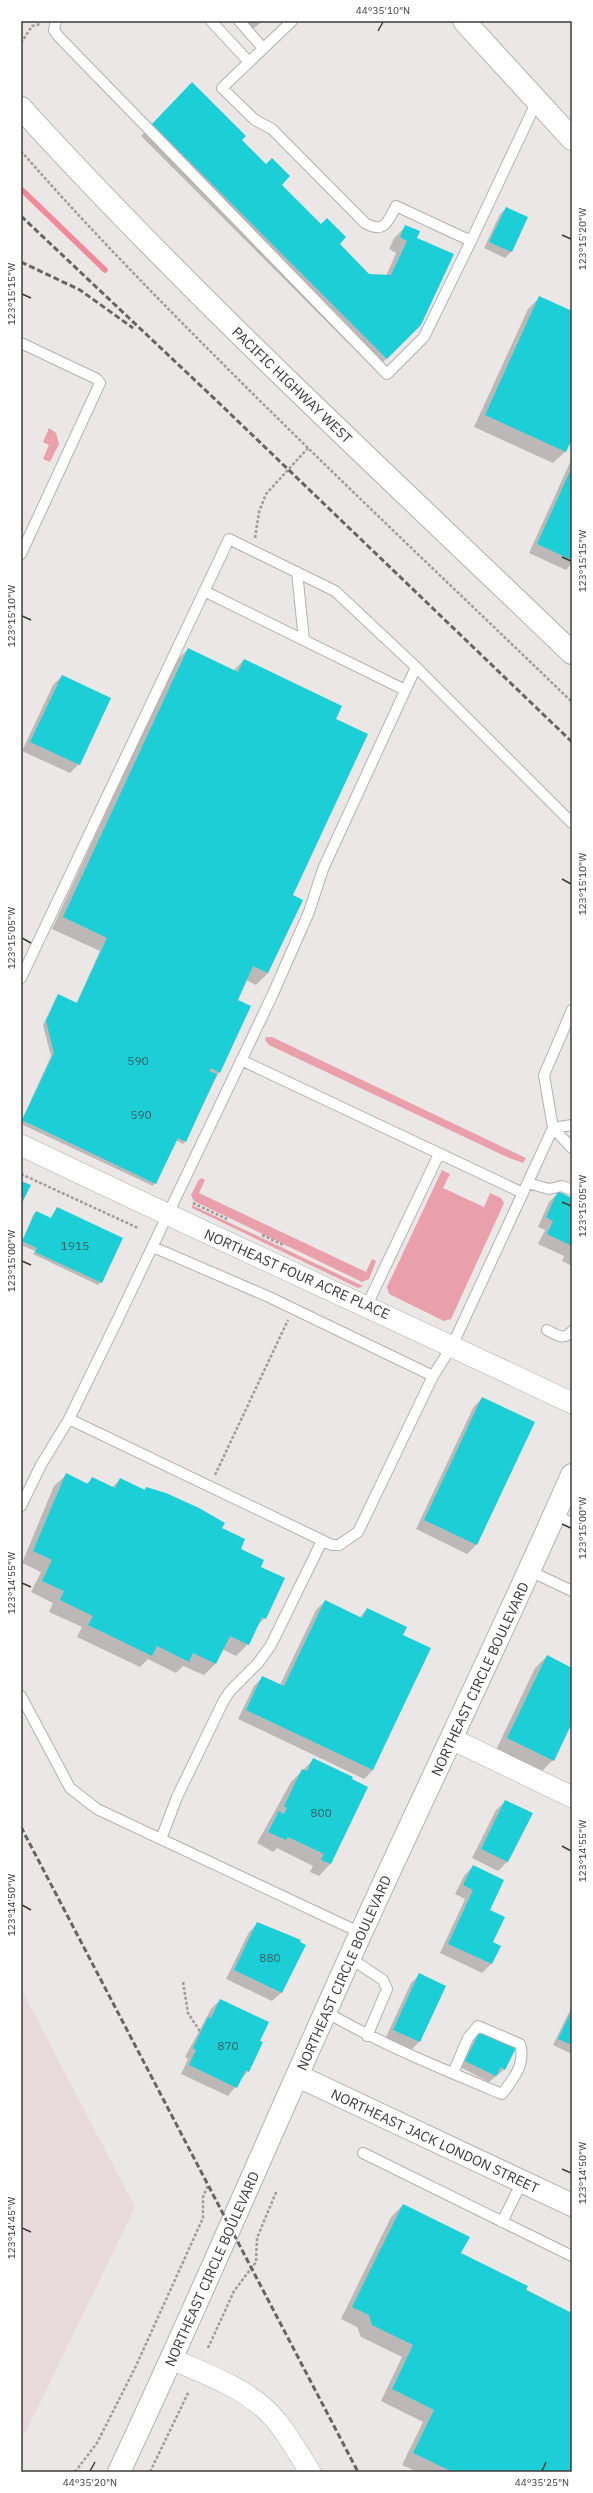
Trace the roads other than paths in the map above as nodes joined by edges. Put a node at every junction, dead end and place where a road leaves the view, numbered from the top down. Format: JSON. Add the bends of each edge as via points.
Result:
{"nodes":[{"id":1,"x":56,"y":21,"type":"edge"},
{"id":2,"x":211,"y":21,"type":"edge"},
{"id":3,"x":239,"y":21,"type":"edge"},
{"id":4,"x":292,"y":21,"type":"edge"},
{"id":5,"x":464,"y":21,"type":"edge"},
{"id":6,"x":264,"y":48,"type":"junction"},
{"id":7,"x":249,"y":62,"type":"junction"},
{"id":8,"x":537,"y":101,"type":"junction"},
{"id":9,"x":21,"y":108,"type":"edge"},
{"id":10,"x":572,"y":139,"type":"edge"},
{"id":11,"x":471,"y":241,"type":"junction"},
{"id":12,"x":21,"y":343,"type":"edge"},
{"id":13,"x":21,"y":554,"type":"edge"},
{"id":14,"x":297,"y":572,"type":"junction"},
{"id":15,"x":204,"y":591,"type":"junction"},
{"id":16,"x":304,"y":640,"type":"junction"},
{"id":17,"x":572,"y":653,"type":"edge"},
{"id":18,"x":416,"y":667,"type":"junction"},
{"id":19,"x":405,"y":690,"type":"junction"},
{"id":20,"x":572,"y":823,"type":"edge"},
{"id":21,"x":21,"y":978,"type":"edge"},
{"id":22,"x":572,"y":1010,"type":"edge"},
{"id":23,"x":241,"y":1060,"type":"junction"},
{"id":24,"x":572,"y":1125,"type":"edge"},
{"id":25,"x":553,"y":1128,"type":"junction"},
{"id":26,"x":21,"y":1146,"type":"edge"},
{"id":27,"x":572,"y":1148,"type":"edge"},
{"id":28,"x":439,"y":1154,"type":"junction"},
{"id":29,"x":528,"y":1183,"type":"junction"},
{"id":30,"x":572,"y":1190,"type":"edge"},
{"id":31,"x":523,"y":1193,"type":"junction"},
{"id":32,"x":167,"y":1215,"type":"junction"},
{"id":33,"x":153,"y":1246,"type":"junction"},
{"id":34,"x":367,"y":1305,"type":"junction"},
{"id":35,"x":546,"y":1330,"type":"dead end"},
{"id":36,"x":572,"y":1331,"type":"edge"},
{"id":37,"x":452,"y":1346,"type":"junction"},
{"id":38,"x":433,"y":1376,"type":"junction"},
{"id":39,"x":572,"y":1403,"type":"edge"},
{"id":40,"x":69,"y":1419,"type":"junction"},
{"id":41,"x":572,"y":1475,"type":"edge"},
{"id":42,"x":21,"y":1506,"type":"edge"},
{"id":43,"x":563,"y":1519,"type":"edge"},
{"id":44,"x":322,"y":1541,"type":"junction"},
{"id":45,"x":530,"y":1571,"type":"junction"},
{"id":46,"x":572,"y":1591,"type":"edge"},
{"id":47,"x":21,"y":1696,"type":"edge"},
{"id":48,"x":452,"y":1740,"type":"junction"},
{"id":49,"x":572,"y":1797,"type":"edge"},
{"id":50,"x":161,"y":1839,"type":"junction"},
{"id":51,"x":361,"y":1933,"type":"junction"},
{"id":52,"x":350,"y":1958,"type":"junction"},
{"id":53,"x":326,"y":2012,"type":"junction"},
{"id":54,"x":367,"y":2036,"type":"junction"},
{"id":55,"x":453,"y":2074,"type":"junction"},
{"id":56,"x":298,"y":2076,"type":"junction"},
{"id":57,"x":363,"y":2153,"type":"dead end"},
{"id":58,"x":522,"y":2182,"type":"junction"},
{"id":59,"x":572,"y":2205,"type":"edge"},
{"id":60,"x":502,"y":2222,"type":"junction"},
{"id":61,"x":572,"y":2256,"type":"edge"},
{"id":62,"x":172,"y":2358,"type":"junction"},
{"id":63,"x":119,"y":2472,"type":"edge"},
{"id":64,"x":310,"y":2472,"type":"edge"}],
"edges":[{"from":1,"to":11,"type":"lane","via":[[54,30],[59,37],[387,374],[424,337]]},
{"from":2,"to":7,"type":"lane"},
{"from":3,"to":6,"type":"lane"},
{"from":4,"to":6,"type":"lane"},
{"from":5,"to":8,"type":"main road"},
{"from":6,"to":7,"type":"lane"},
{"from":7,"to":11,"type":"lane","via":[[222,88],[255,120],[277,133],[364,223],[373,228],[382,227],[388,222],[396,206]]},
{"from":8,"to":10,"type":"main road"},
{"from":8,"to":11,"type":"lane"},
{"from":9,"to":17,"type":"main road","name":"PACIFIC HIGHWAY WEST","via":[[178,274]]},
{"from":12,"to":13,"type":"lane","via":[[97,379],[100,383]]},
{"from":14,"to":15,"type":"lane","via":[[229,539]]},
{"from":14,"to":16,"type":"lane"},
{"from":14,"to":18,"type":"lane","via":[[335,591]]},
{"from":15,"to":16,"type":"lane"},
{"from":15,"to":21,"type":"lane"},
{"from":16,"to":19,"type":"lane"},
{"from":18,"to":19,"type":"lane"},
{"from":18,"to":20,"type":"lane"},
{"from":19,"to":23,"type":"lane","via":[[323,869],[309,912],[291,954]]},
{"from":22,"to":25,"type":"lane","via":[[544,1075]]},
{"from":23,"to":28,"type":"lane"},
{"from":23,"to":32,"type":"lane"},
{"from":24,"to":25,"type":"lane"},
{"from":25,"to":27,"type":"lane"},
{"from":25,"to":29,"type":"lane"},
{"from":26,"to":32,"type":"street","name":"NORTHEAST FOUR ACRE PLACE"},
{"from":28,"to":31,"type":"lane"},
{"from":28,"to":34,"type":"lane"},
{"from":29,"to":30,"type":"lane","via":[[544,1188],[562,1186]]},
{"from":29,"to":31,"type":"lane"},
{"from":31,"to":37,"type":"lane"},
{"from":32,"to":33,"type":"lane"},
{"from":32,"to":34,"type":"street","name":"NORTHEAST FOUR ACRE PLACE"},
{"from":33,"to":38,"type":"lane","via":[[294,1309]]},
{"from":33,"to":40,"type":"lane"},
{"from":34,"to":37,"type":"street","name":"NORTHEAST FOUR ACRE PLACE"},
{"from":35,"to":36,"type":"lane","via":[[562,1337],[568,1336]]},
{"from":37,"to":38,"type":"lane"},
{"from":37,"to":39,"type":"street","name":"NORTHEAST FOUR ACRE PLACE"},
{"from":38,"to":44,"type":"lane","via":[[358,1532],[339,1545]]},
{"from":40,"to":42,"type":"lane","via":[[41,1465]]},
{"from":40,"to":44,"type":"lane"},
{"from":41,"to":43,"type":"main road","name":"NORTHEAST CIRCLE BOULEVARD"},
{"from":43,"to":45,"type":"main road","name":"NORTHEAST CIRCLE BOULEVARD"},
{"from":44,"to":50,"type":"lane","via":[[271,1645],[223,1702],[177,1797]]},
{"from":45,"to":46,"type":"lane"},
{"from":45,"to":48,"type":"main road","name":"NORTHEAST CIRCLE BOULEVARD"},
{"from":47,"to":50,"type":"lane","via":[[70,1788],[97,1809]]},
{"from":48,"to":49,"type":"street"},
{"from":48,"to":51,"type":"main road","name":"NORTHEAST CIRCLE BOULEVARD"},
{"from":50,"to":51,"type":"lane"},
{"from":51,"to":52,"type":"main road","name":"NORTHEAST CIRCLE BOULEVARD"},
{"from":52,"to":53,"type":"main road","name":"NORTHEAST CIRCLE BOULEVARD"},
{"from":52,"to":54,"type":"lane","via":[[383,1980],[387,1989]]},
{"from":53,"to":54,"type":"lane"},
{"from":53,"to":56,"type":"main road","name":"NORTHEAST CIRCLE BOULEVARD"},
{"from":54,"to":55,"type":"lane"},
{"from":55,"to":55,"type":"lane","via":[[502,2094],[514,2079],[524,2056],[520,2044],[478,2026],[468,2038]]},
{"from":56,"to":58,"type":"main road","name":"NORTHEAST JACK LONDON STREET"},
{"from":56,"to":62,"type":"main road","name":"NORTHEAST CIRCLE BOULEVARD"},
{"from":57,"to":60,"type":"lane"},
{"from":58,"to":59,"type":"main road","name":"NORTHEAST JACK LONDON STREET"},
{"from":58,"to":60,"type":"lane"},
{"from":60,"to":61,"type":"lane"},
{"from":62,"to":63,"type":"main road","name":"NORTHEAST CIRCLE BOULEVARD"},
{"from":62,"to":64,"type":"street","via":[[232,2386],[264,2409],[284,2430]]}]}
